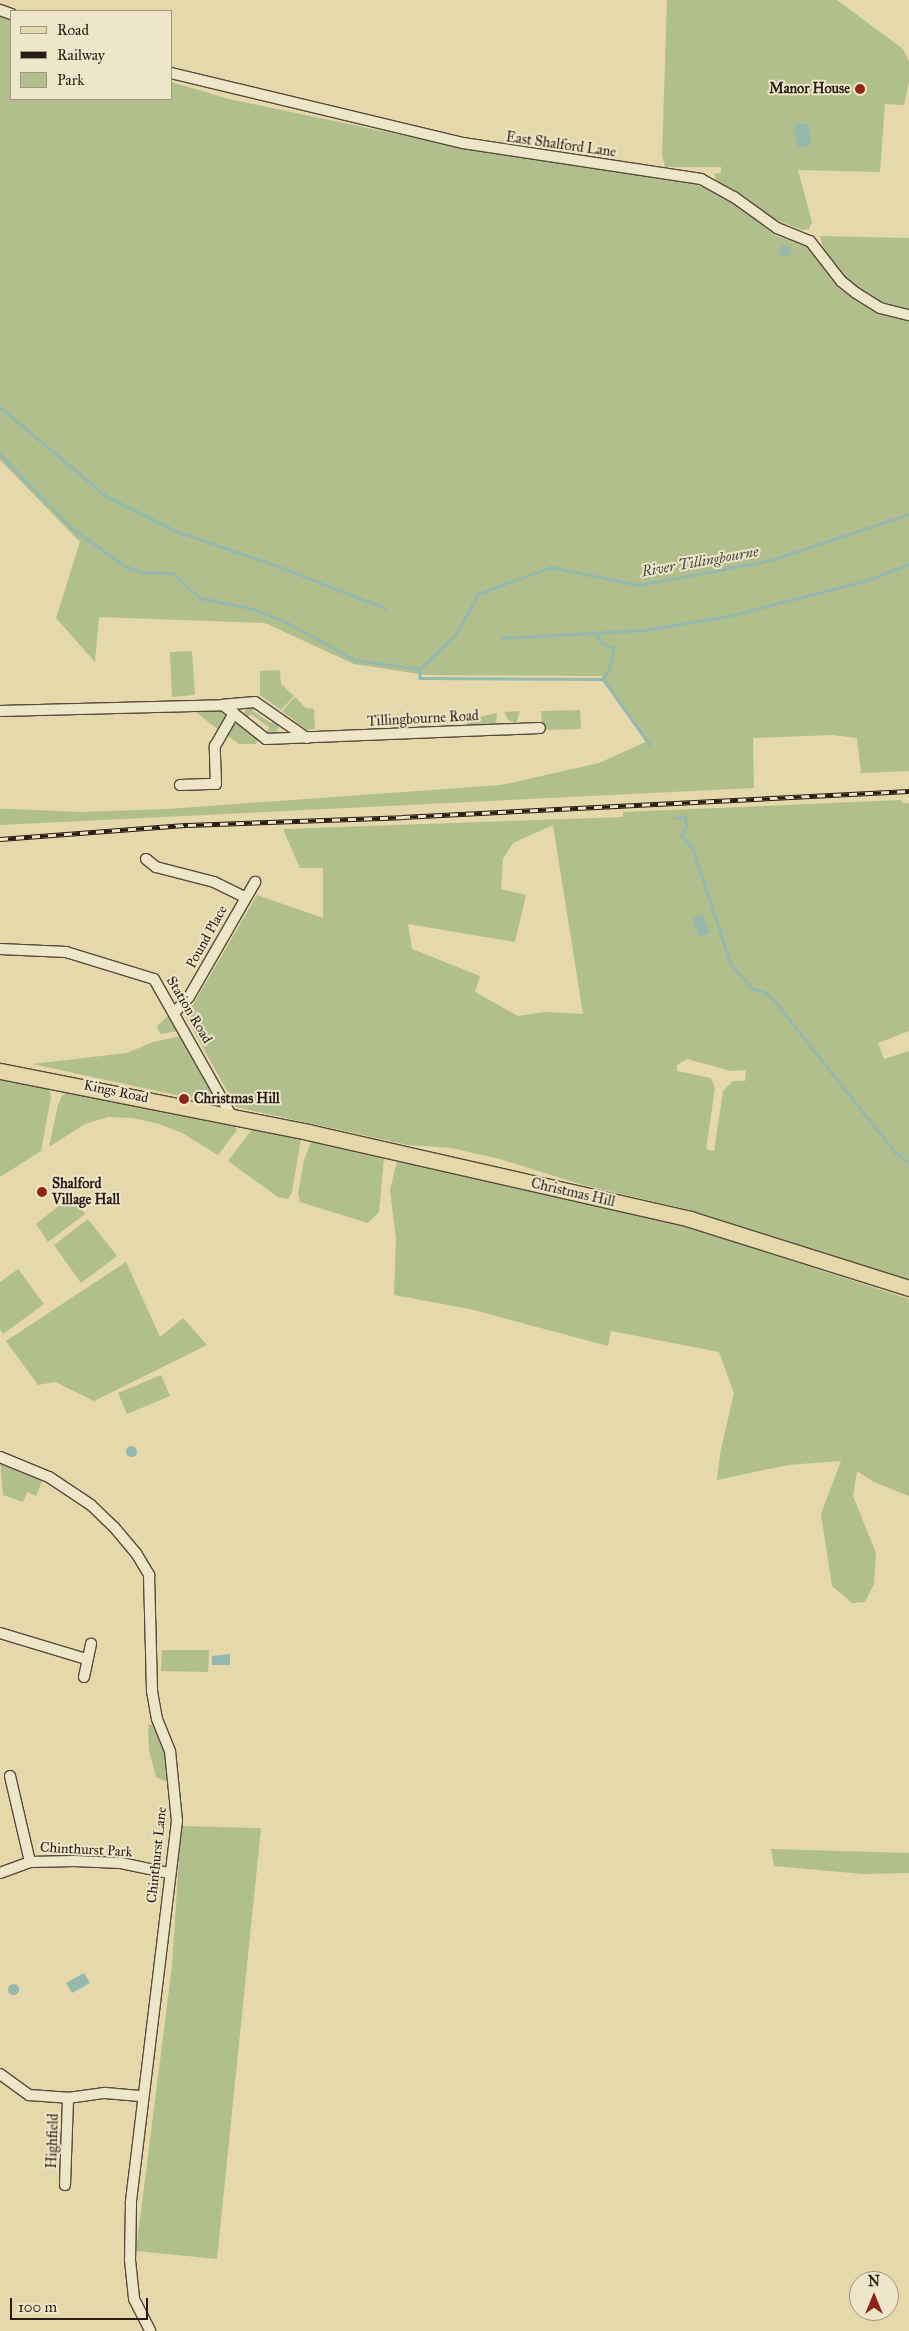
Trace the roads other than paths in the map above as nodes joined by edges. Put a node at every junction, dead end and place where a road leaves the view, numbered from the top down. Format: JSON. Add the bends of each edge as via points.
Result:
{"nodes":[{"id":1,"x":172,"y":73,"type":"edge"},
{"id":2,"x":909,"y":315,"type":"edge"},
{"id":3,"x":223,"y":705,"type":"junction"},
{"id":4,"x":0,"y":711,"type":"edge"},
{"id":5,"x":234,"y":714,"type":"junction"},
{"id":6,"x":540,"y":728,"type":"dead end"},
{"id":7,"x":307,"y":738,"type":"junction"},
{"id":8,"x":180,"y":785,"type":"dead end"},
{"id":9,"x":146,"y":859,"type":"dead end"},
{"id":10,"x":255,"y":882,"type":"dead end"},
{"id":11,"x":245,"y":897,"type":"junction"},
{"id":12,"x":0,"y":949,"type":"edge"},
{"id":13,"x":174,"y":1013,"type":"junction"},
{"id":14,"x":0,"y":1071,"type":"edge"},
{"id":15,"x":232,"y":1117,"type":"junction"},
{"id":16,"x":909,"y":1288,"type":"edge"},
{"id":17,"x":0,"y":1456,"type":"edge"},
{"id":18,"x":0,"y":1633,"type":"edge"},
{"id":19,"x":91,"y":1644,"type":"dead end"},
{"id":20,"x":86,"y":1659,"type":"junction"},
{"id":21,"x":84,"y":1677,"type":"dead end"},
{"id":22,"x":10,"y":1776,"type":"dead end"},
{"id":23,"x":30,"y":1862,"type":"junction"},
{"id":24,"x":0,"y":1873,"type":"edge"},
{"id":25,"x":169,"y":1873,"type":"junction"},
{"id":26,"x":0,"y":2074,"type":"edge"},
{"id":27,"x":143,"y":2096,"type":"junction"},
{"id":28,"x":68,"y":2098,"type":"junction"},
{"id":29,"x":65,"y":2186,"type":"dead end"},
{"id":30,"x":150,"y":2331,"type":"edge"}],
"edges":[{"from":1,"to":2,"type":"street","name":"East Shalford Lane","via":[[463,143],[701,179],[734,197],[777,228],[810,241],[841,281],[856,293],[880,308]]},
{"from":3,"to":4,"type":"street"},
{"from":3,"to":5,"type":"street","name":"Tillingbourne Road"},
{"from":3,"to":7,"type":"street","via":[[256,702]]},
{"from":5,"to":7,"type":"street","name":"Tillingbourne Road","via":[[266,740]]},
{"from":5,"to":8,"type":"street","via":[[215,746],[216,784]]},
{"from":6,"to":7,"type":"street","name":"Tillingbourne Road"},
{"from":9,"to":11,"type":"street","via":[[156,867],[214,882]]},
{"from":10,"to":11,"type":"street","name":"Pound Place"},
{"from":11,"to":13,"type":"street","name":"Pound Place","via":[[189,997]]},
{"from":12,"to":13,"type":"street","name":"Station Road","via":[[66,952],[143,974],[157,981]]},
{"from":13,"to":15,"type":"street","name":"Station Road"},
{"from":14,"to":15,"type":"main road","name":"Kings Road"},
{"from":15,"to":16,"type":"main road","name":"Christmas Hill","via":[[690,1219]]},
{"from":17,"to":25,"type":"street","name":"Chinthurst Lane","via":[[43,1474],[91,1505],[125,1540],[149,1575],[152,1691],[170,1751],[176,1793],[177,1821]]},
{"from":18,"to":20,"type":"street"},
{"from":19,"to":20,"type":"street"},
{"from":20,"to":21,"type":"street"},
{"from":22,"to":23,"type":"street","name":"Chinthurst Park"},
{"from":23,"to":24,"type":"street","name":"Chinthurst Park"},
{"from":23,"to":25,"type":"street","name":"Chinthurst Park","via":[[122,1863]]},
{"from":25,"to":27,"type":"street","name":"Chinthurst Lane"},
{"from":26,"to":28,"type":"street","via":[[29,2095]]},
{"from":27,"to":28,"type":"street","via":[[105,2093]]},
{"from":27,"to":30,"type":"street","name":"Chinthurst Lane","via":[[130,2202],[130,2260],[134,2298]]},
{"from":28,"to":29,"type":"street","name":"Highfield"}]}
